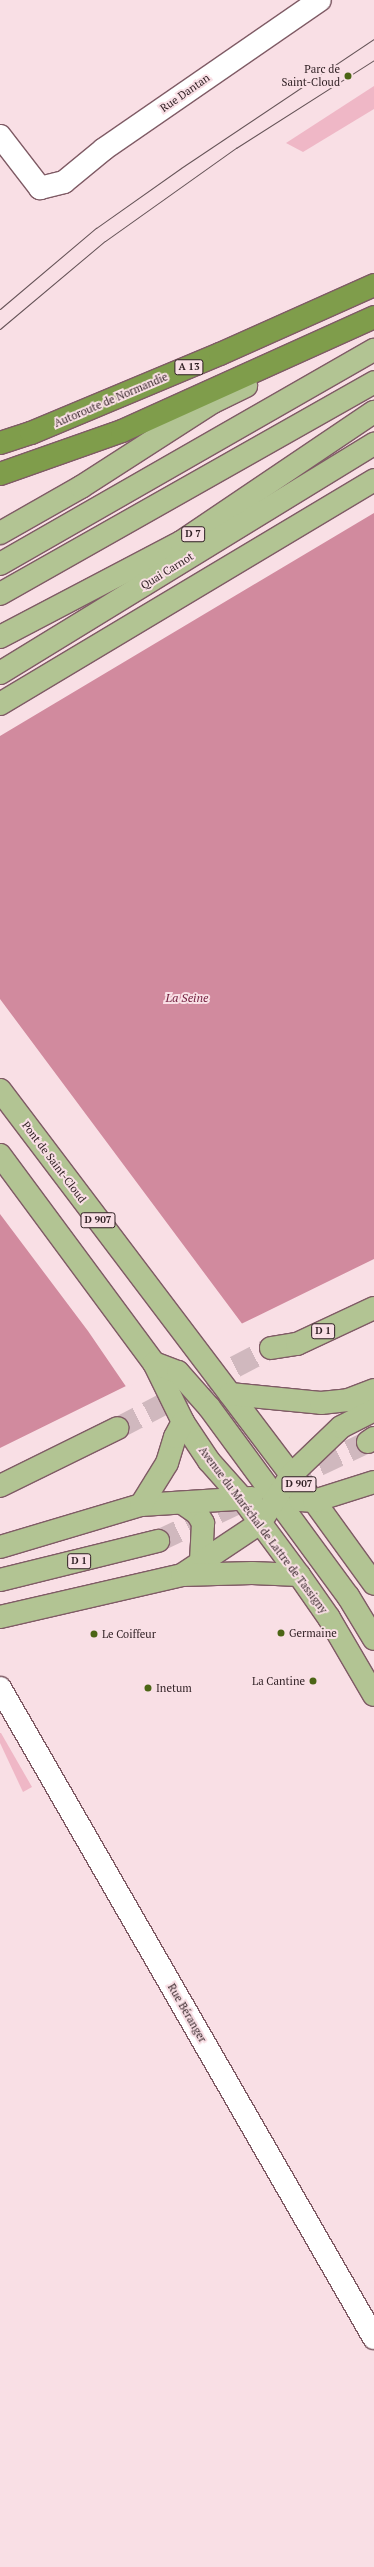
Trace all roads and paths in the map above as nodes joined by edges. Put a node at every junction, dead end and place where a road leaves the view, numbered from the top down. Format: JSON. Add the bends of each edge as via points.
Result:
{"nodes":[{"id":1,"x":320,"y":0,"type":"edge"},
{"id":2,"x":0,"y":136,"type":"edge"},
{"id":3,"x":374,"y":285,"type":"edge"},
{"id":4,"x":374,"y":317,"type":"edge"},
{"id":5,"x":374,"y":321,"type":"edge"},
{"id":6,"x":374,"y":350,"type":"edge"},
{"id":7,"x":374,"y":382,"type":"edge"},
{"id":8,"x":374,"y":412,"type":"edge"},
{"id":9,"x":0,"y":443,"type":"edge"},
{"id":10,"x":374,"y":444,"type":"edge"},
{"id":11,"x":0,"y":474,"type":"edge"},
{"id":12,"x":374,"y":480,"type":"edge"},
{"id":13,"x":0,"y":533,"type":"edge"},
{"id":14,"x":0,"y":564,"type":"edge"},
{"id":15,"x":0,"y":594,"type":"edge"},
{"id":16,"x":0,"y":638,"type":"edge"},
{"id":17,"x":0,"y":673,"type":"edge"},
{"id":18,"x":0,"y":704,"type":"edge"},
{"id":19,"x":0,"y":1090,"type":"edge"},
{"id":20,"x":0,"y":1155,"type":"edge"},
{"id":21,"x":374,"y":1308,"type":"edge"},
{"id":22,"x":271,"y":1348,"type":"tunnel mouth"},
{"id":23,"x":154,"y":1363,"type":"junction"},
{"id":24,"x":374,"y":1390,"type":"edge"},
{"id":25,"x":230,"y":1394,"type":"junction"},
{"id":26,"x":374,"y":1410,"type":"edge"},
{"id":27,"x":183,"y":1422,"type":"junction"},
{"id":28,"x":118,"y":1428,"type":"tunnel mouth"},
{"id":29,"x":291,"y":1475,"type":"junction"},
{"id":30,"x":374,"y":1482,"type":"edge"},
{"id":31,"x":0,"y":1486,"type":"edge"},
{"id":32,"x":242,"y":1498,"type":"junction"},
{"id":33,"x":276,"y":1498,"type":"junction"},
{"id":34,"x":314,"y":1501,"type":"junction"},
{"id":35,"x":182,"y":1503,"type":"junction"},
{"id":36,"x":141,"y":1505,"type":"junction"},
{"id":37,"x":260,"y":1523,"type":"junction"},
{"id":38,"x":158,"y":1542,"type":"tunnel mouth"},
{"id":39,"x":0,"y":1547,"type":"edge"},
{"id":40,"x":200,"y":1562,"type":"junction"},
{"id":41,"x":372,"y":1571,"type":"edge"},
{"id":42,"x":182,"y":1575,"type":"junction"},
{"id":43,"x":299,"y":1575,"type":"junction"},
{"id":44,"x":0,"y":1580,"type":"edge"},
{"id":45,"x":0,"y":1617,"type":"edge"},
{"id":46,"x":374,"y":1639,"type":"edge"},
{"id":47,"x":0,"y":1688,"type":"edge"},
{"id":48,"x":374,"y":1695,"type":"edge"},
{"id":49,"x":374,"y":2338,"type":"edge"}],
"edges":[{"from":1,"to":2,"type":"street","name":"Rue Dantan","via":[[104,149],[64,182],[40,188]]},
{"from":3,"to":9,"type":"highway","name":"Autoroute de Normandie","number":"A 13","via":[[318,312],[151,383],[31,433]]},
{"from":4,"to":11,"type":"highway","via":[[122,430]]},
{"from":5,"to":13,"type":"main road","via":[[213,402],[81,487]]},
{"from":6,"to":14,"type":"main road"},
{"from":7,"to":15,"type":"main road"},
{"from":8,"to":16,"type":"main road","name":"Quai Carnot","number":"D 7","via":[[181,542]]},
{"from":10,"to":17,"type":"main road","name":"Quai Carnot","number":"D 7"},
{"from":12,"to":18,"type":"main road"},
{"from":19,"to":25,"type":"main road","name":"Pont de Saint-Cloud","number":"D 907"},
{"from":20,"to":23,"type":"main road"},
{"from":21,"to":22,"type":"main road","number":"D 1","via":[[297,1344]]},
{"from":23,"to":27,"type":"main road","name":"Avenue du Maréchal de Lattre de Tassigny"},
{"from":23,"to":33,"type":"main road","via":[[178,1372],[186,1378]]},
{"from":24,"to":25,"type":"main road","via":[[348,1400],[321,1403]]},
{"from":25,"to":29,"type":"main road","number":"D 907"},
{"from":26,"to":29,"type":"main road","via":[[342,1427]]},
{"from":27,"to":32,"type":"main road","name":"Avenue du Maréchal de Lattre de Tassigny","via":[[209,1461]]},
{"from":27,"to":36,"type":"main road","via":[[167,1463]]},
{"from":28,"to":31,"type":"main road"},
{"from":29,"to":33,"type":"main road"},
{"from":29,"to":34,"type":"main road","number":"D 907"},
{"from":30,"to":34,"type":"main road"},
{"from":32,"to":33,"type":"main road"},
{"from":32,"to":35,"type":"main road"},
{"from":32,"to":37,"type":"main road","name":"Avenue du Maréchal de Lattre de Tassigny"},
{"from":33,"to":34,"type":"main road"},
{"from":33,"to":37,"type":"main road"},
{"from":33,"to":46,"type":"main road","via":[[353,1604]]},
{"from":34,"to":41,"type":"main road","number":"D 907"},
{"from":35,"to":36,"type":"main road"},
{"from":35,"to":40,"type":"main road","via":[[197,1513],[203,1523]]},
{"from":36,"to":39,"type":"main road"},
{"from":37,"to":40,"type":"main road"},
{"from":37,"to":43,"type":"main road","name":"Avenue du Maréchal de Lattre de Tassigny"},
{"from":38,"to":44,"type":"main road","number":"D 1"},
{"from":40,"to":42,"type":"main road"},
{"from":42,"to":43,"type":"main road"},
{"from":42,"to":45,"type":"main road"},
{"from":43,"to":48,"type":"main road","name":"Avenue du Maréchal de Lattre de Tassigny","via":[[329,1618]]},
{"from":47,"to":49,"type":"street","name":"Rue Béranger"}]}
